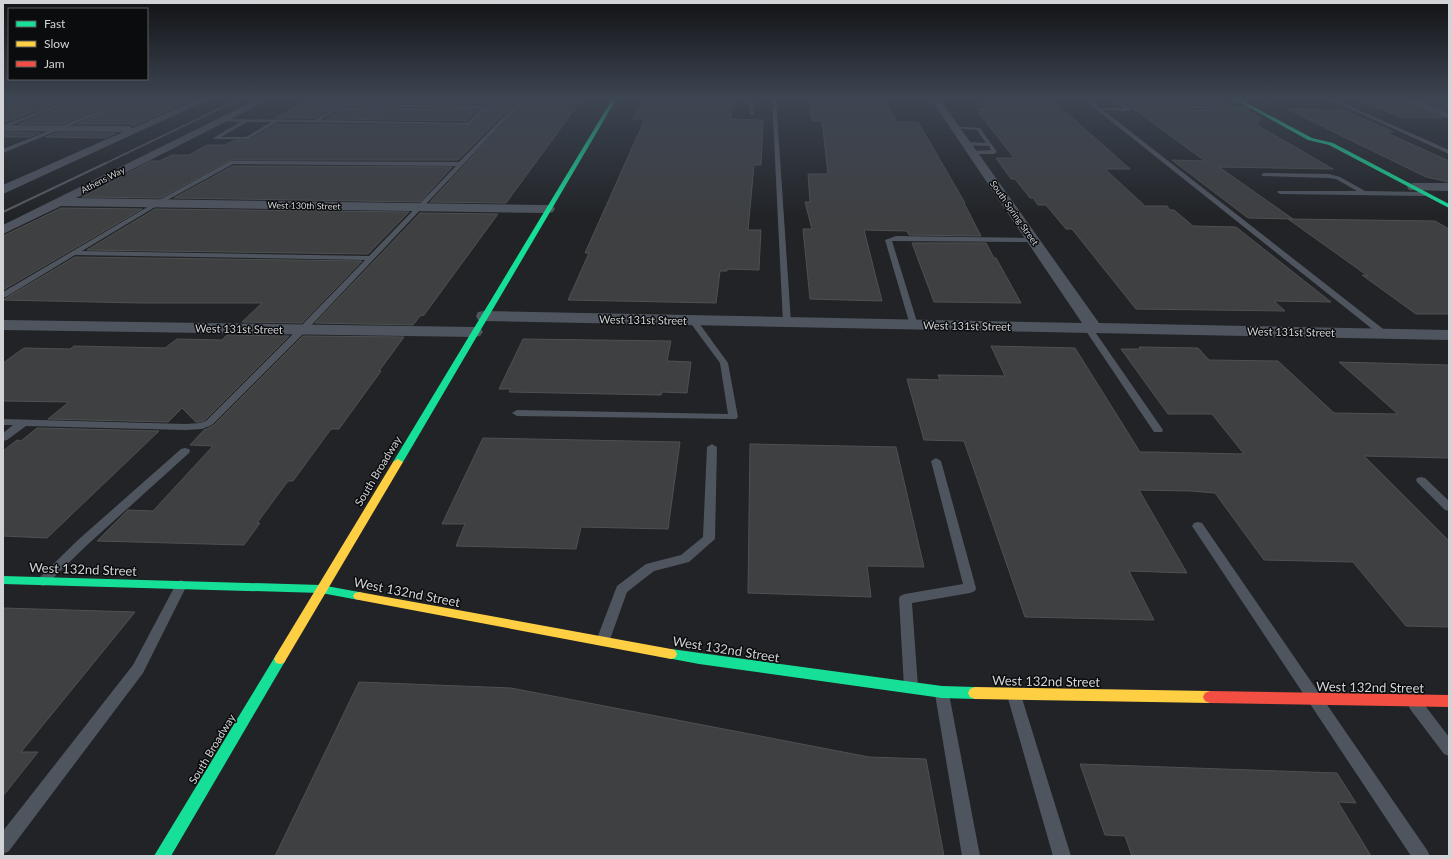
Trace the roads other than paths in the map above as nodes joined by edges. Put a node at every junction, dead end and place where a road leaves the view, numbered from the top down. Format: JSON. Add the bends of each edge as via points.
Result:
{"nodes":[{"id":1,"x":35,"y":138,"type":"edge"},
{"id":2,"x":118,"y":138,"type":"edge"},
{"id":3,"x":186,"y":138,"type":"edge"},
{"id":4,"x":485,"y":138,"type":"edge"},
{"id":5,"x":591,"y":138,"type":"edge"},
{"id":6,"x":776,"y":138,"type":"edge"},
{"id":7,"x":967,"y":138,"type":"edge"},
{"id":8,"x":985,"y":138,"type":"edge"},
{"id":9,"x":1134,"y":138,"type":"edge"},
{"id":10,"x":1308,"y":138,"type":"edge"},
{"id":11,"x":1331,"y":138,"type":"edge"},
{"id":12,"x":1418,"y":138,"type":"edge"},
{"id":13,"x":964,"y":139,"type":"junction"},
{"id":14,"x":990,"y":144,"type":"junction"},
{"id":15,"x":1331,"y":144,"type":"junction"},
{"id":16,"x":3,"y":151,"type":"edge"},
{"id":17,"x":1449,"y":152,"type":"edge"},
{"id":18,"x":460,"y":164,"type":"junction"},
{"id":19,"x":1264,"y":175,"type":"dead end"},
{"id":20,"x":1413,"y":187,"type":"junction"},
{"id":21,"x":1449,"y":187,"type":"edge"},
{"id":22,"x":3,"y":190,"type":"edge"},
{"id":23,"x":1280,"y":192,"type":"dead end"},
{"id":24,"x":1364,"y":193,"type":"junction"},
{"id":25,"x":1426,"y":194,"type":"junction"},
{"id":26,"x":59,"y":202,"type":"junction"},
{"id":27,"x":158,"y":203,"type":"junction"},
{"id":28,"x":1449,"y":206,"type":"edge"},
{"id":29,"x":419,"y":207,"type":"junction"},
{"id":30,"x":548,"y":209,"type":"junction"},
{"id":31,"x":3,"y":230,"type":"edge"},
{"id":32,"x":1033,"y":240,"type":"junction"},
{"id":33,"x":75,"y":253,"type":"junction"},
{"id":34,"x":370,"y":258,"type":"junction"},
{"id":35,"x":3,"y":295,"type":"edge"},
{"id":36,"x":484,"y":316,"type":"junction"},
{"id":37,"x":693,"y":321,"type":"junction"},
{"id":38,"x":787,"y":323,"type":"junction"},
{"id":39,"x":914,"y":325,"type":"junction"},
{"id":40,"x":3,"y":326,"type":"edge"},
{"id":41,"x":1091,"y":328,"type":"junction"},
{"id":42,"x":302,"y":330,"type":"junction"},
{"id":43,"x":474,"y":332,"type":"junction"},
{"id":44,"x":1384,"y":334,"type":"junction"},
{"id":45,"x":1449,"y":335,"type":"edge"},
{"id":46,"x":517,"y":413,"type":"dead end"},
{"id":47,"x":3,"y":422,"type":"edge"},
{"id":48,"x":24,"y":422,"type":"junction"},
{"id":49,"x":1158,"y":430,"type":"dead end"},
{"id":50,"x":3,"y":438,"type":"edge"},
{"id":51,"x":712,"y":447,"type":"dead end"},
{"id":52,"x":185,"y":451,"type":"dead end"},
{"id":53,"x":936,"y":461,"type":"dead end"},
{"id":54,"x":1421,"y":480,"type":"dead end"},
{"id":55,"x":1449,"y":507,"type":"edge"},
{"id":56,"x":1198,"y":526,"type":"dead end"},
{"id":57,"x":3,"y":580,"type":"edge"},
{"id":58,"x":43,"y":581,"type":"junction"},
{"id":59,"x":181,"y":585,"type":"junction"},
{"id":60,"x":321,"y":589,"type":"junction"},
{"id":61,"x":603,"y":641,"type":"junction"},
{"id":62,"x":912,"y":688,"type":"junction"},
{"id":63,"x":942,"y":692,"type":"junction"},
{"id":64,"x":1014,"y":694,"type":"junction"},
{"id":65,"x":1316,"y":698,"type":"junction"},
{"id":66,"x":1413,"y":700,"type":"junction"},
{"id":67,"x":1449,"y":701,"type":"edge"},
{"id":68,"x":1449,"y":749,"type":"edge"},
{"id":69,"x":3,"y":845,"type":"edge"},
{"id":70,"x":162,"y":856,"type":"edge"},
{"id":71,"x":971,"y":856,"type":"edge"},
{"id":72,"x":1062,"y":856,"type":"edge"},
{"id":73,"x":1421,"y":856,"type":"edge"}],
"edges":[{"from":1,"to":16,"type":"lane"},
{"from":2,"to":22,"type":"street"},
{"from":3,"to":26,"type":"street","name":"Athens Way"},
{"from":4,"to":18,"type":"lane"},
{"from":5,"to":30,"type":"main road","name":"South Broadway"},
{"from":6,"to":38,"type":"lane"},
{"from":7,"to":13,"type":"lane"},
{"from":8,"to":14,"type":"lane"},
{"from":9,"to":44,"type":"lane"},
{"from":10,"to":15,"type":"main road"},
{"from":11,"to":15,"type":"main road"},
{"from":12,"to":17,"type":"lane"},
{"from":13,"to":14,"type":"lane"},
{"from":13,"to":14,"type":"lane","via":[[994,152]]},
{"from":13,"to":32,"type":"street","name":"South Spring Street"},
{"from":15,"to":20,"type":"main road"},
{"from":18,"to":27,"type":"lane","via":[[232,162]]},
{"from":18,"to":29,"type":"lane"},
{"from":19,"to":24,"type":"lane","via":[[1329,176],[1338,178]]},
{"from":20,"to":21,"type":"street"},
{"from":20,"to":25,"type":"main road"},
{"from":23,"to":24,"type":"lane"},
{"from":24,"to":25,"type":"lane"},
{"from":25,"to":28,"type":"main road"},
{"from":26,"to":27,"type":"street","name":"West 130th Street"},
{"from":26,"to":31,"type":"street","name":"Athens Way"},
{"from":27,"to":29,"type":"street","name":"West 130th Street"},
{"from":27,"to":33,"type":"lane"},
{"from":29,"to":30,"type":"street","name":"West 130th Street"},
{"from":29,"to":34,"type":"lane"},
{"from":30,"to":36,"type":"main road","name":"South Broadway"},
{"from":32,"to":39,"type":"lane","via":[[888,240]]},
{"from":32,"to":41,"type":"street","name":"South Spring Street"},
{"from":33,"to":34,"type":"lane"},
{"from":33,"to":35,"type":"lane"},
{"from":34,"to":42,"type":"lane"},
{"from":36,"to":37,"type":"street","name":"West 131st Street"},
{"from":36,"to":43,"type":"main road","name":"South Broadway"},
{"from":37,"to":38,"type":"street","name":"West 131st Street"},
{"from":37,"to":46,"type":"lane","via":[[724,363],[733,417]]},
{"from":38,"to":39,"type":"street","name":"West 131st Street"},
{"from":39,"to":41,"type":"street","name":"West 131st Street"},
{"from":40,"to":42,"type":"street","name":"West 131st Street"},
{"from":41,"to":44,"type":"street","name":"West 131st Street"},
{"from":41,"to":49,"type":"lane"},
{"from":42,"to":43,"type":"street","name":"West 131st Street"},
{"from":42,"to":48,"type":"lane","via":[[209,423],[202,426]]},
{"from":43,"to":60,"type":"main road","name":"South Broadway"},
{"from":44,"to":45,"type":"street","name":"West 131st Street"},
{"from":47,"to":48,"type":"lane"},
{"from":48,"to":50,"type":"lane"},
{"from":51,"to":61,"type":"lane","via":[[709,539],[685,559],[650,567],[622,589]]},
{"from":52,"to":58,"type":"lane"},
{"from":53,"to":62,"type":"lane","via":[[970,588],[905,599]]},
{"from":54,"to":55,"type":"lane"},
{"from":56,"to":65,"type":"lane"},
{"from":57,"to":58,"type":"main road","name":"West 132nd Street"},
{"from":58,"to":59,"type":"main road","name":"West 132nd Street"},
{"from":59,"to":60,"type":"main road","name":"West 132nd Street"},
{"from":59,"to":69,"type":"lane","via":[[138,669]]},
{"from":60,"to":61,"type":"main road","name":"West 132nd Street"},
{"from":60,"to":70,"type":"main road","name":"South Broadway"},
{"from":61,"to":62,"type":"main road","name":"West 132nd Street","via":[[699,659]]},
{"from":62,"to":63,"type":"main road","name":"West 132nd Street"},
{"from":63,"to":64,"type":"main road","name":"West 132nd Street"},
{"from":63,"to":71,"type":"lane"},
{"from":64,"to":65,"type":"main road","name":"West 132nd Street"},
{"from":64,"to":72,"type":"lane"},
{"from":65,"to":66,"type":"main road","name":"West 132nd Street"},
{"from":65,"to":73,"type":"lane"},
{"from":66,"to":67,"type":"main road","name":"West 132nd Street"},
{"from":66,"to":68,"type":"lane"}]}
